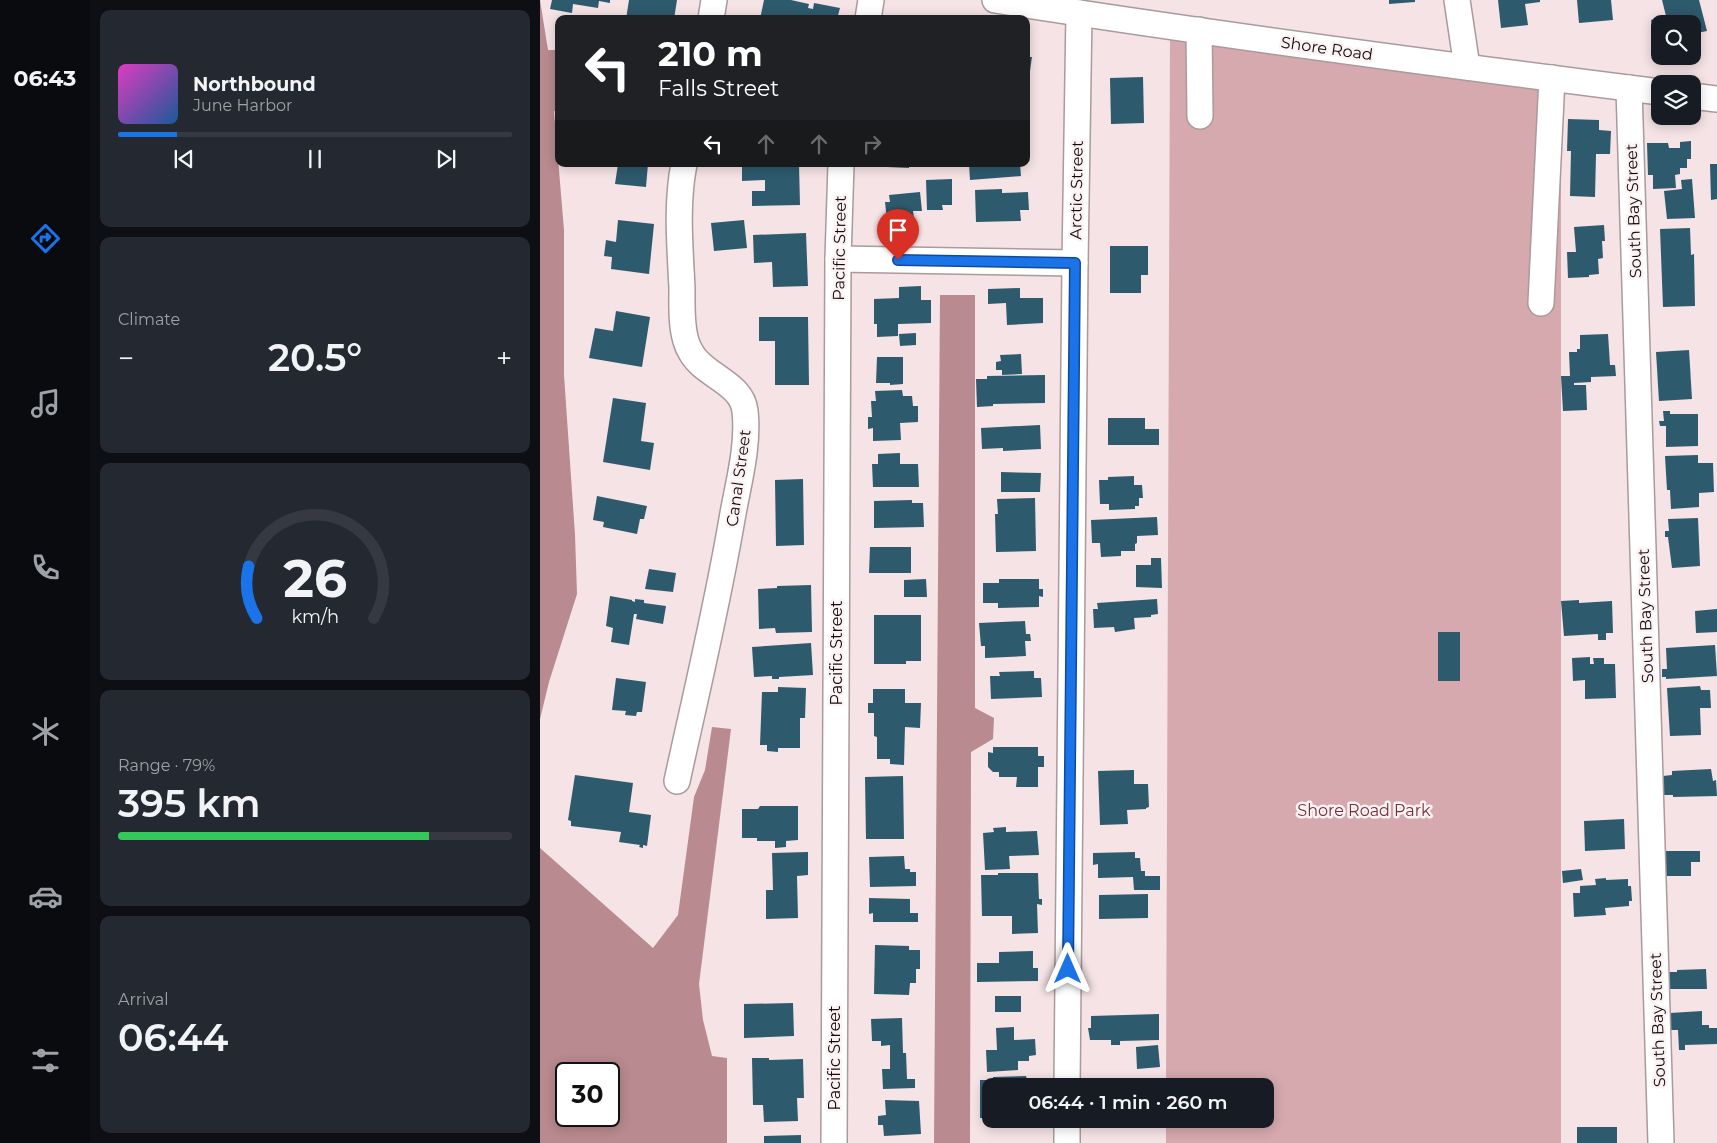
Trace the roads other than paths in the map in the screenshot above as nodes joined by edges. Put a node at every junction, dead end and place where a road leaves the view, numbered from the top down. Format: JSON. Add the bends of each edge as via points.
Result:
{"nodes":[{"id":1,"x":714,"y":0,"type":"edge"},
{"id":2,"x":871,"y":0,"type":"edge"},
{"id":3,"x":995,"y":0,"type":"edge"},
{"id":4,"x":1457,"y":0,"type":"edge"},
{"id":5,"x":1079,"y":13,"type":"junction"},
{"id":6,"x":712,"y":15,"type":"edge"},
{"id":7,"x":869,"y":15,"type":"edge"},
{"id":8,"x":1199,"y":30,"type":"junction"},
{"id":9,"x":1466,"y":67,"type":"junction"},
{"id":10,"x":1552,"y":78,"type":"junction"},
{"id":11,"x":1629,"y":88,"type":"junction"},
{"id":12,"x":1651,"y":91,"type":"edge"},
{"id":13,"x":1701,"y":97,"type":"edge"},
{"id":14,"x":1717,"y":99,"type":"edge"},
{"id":15,"x":1200,"y":116,"type":"dead end"},
{"id":16,"x":683,"y":167,"type":"edge"},
{"id":17,"x":841,"y":167,"type":"edge"},
{"id":18,"x":838,"y":259,"type":"junction"},
{"id":19,"x":1075,"y":263,"type":"junction"},
{"id":20,"x":1541,"y":304,"type":"dead end"},
{"id":21,"x":677,"y":781,"type":"dead end"},
{"id":22,"x":1068,"y":1078,"type":"edge"},
{"id":23,"x":1067,"y":1128,"type":"edge"},
{"id":24,"x":834,"y":1143,"type":"edge"},
{"id":25,"x":1067,"y":1143,"type":"edge"},
{"id":26,"x":1661,"y":1143,"type":"edge"}],
"edges":[{"from":1,"to":6,"type":"street"},
{"from":2,"to":7,"type":"street"},
{"from":3,"to":5,"type":"street","name":"Shore Road"},
{"from":4,"to":9,"type":"street"},
{"from":5,"to":8,"type":"street","name":"Shore Road"},
{"from":5,"to":19,"type":"street","name":"Arctic Street"},
{"from":8,"to":9,"type":"street","name":"Shore Road"},
{"from":8,"to":15,"type":"street"},
{"from":9,"to":10,"type":"street","name":"Shore Road"},
{"from":10,"to":11,"type":"street","name":"Shore Road"},
{"from":10,"to":20,"type":"street"},
{"from":11,"to":12,"type":"street","name":"Shore Road"},
{"from":11,"to":26,"type":"street","name":"South Bay Street"},
{"from":13,"to":14,"type":"street"},
{"from":16,"to":21,"type":"street","name":"Canal Street","via":[[680,182],[680,240],[685,340],[701,366],[738,394],[746,422],[718,597]]},
{"from":17,"to":18,"type":"street","name":"Pacific Street"},
{"from":18,"to":19,"type":"street"},
{"from":18,"to":24,"type":"street","name":"Pacific Street"},
{"from":19,"to":22,"type":"street","name":"Arctic Street"},
{"from":23,"to":25,"type":"street"}]}
